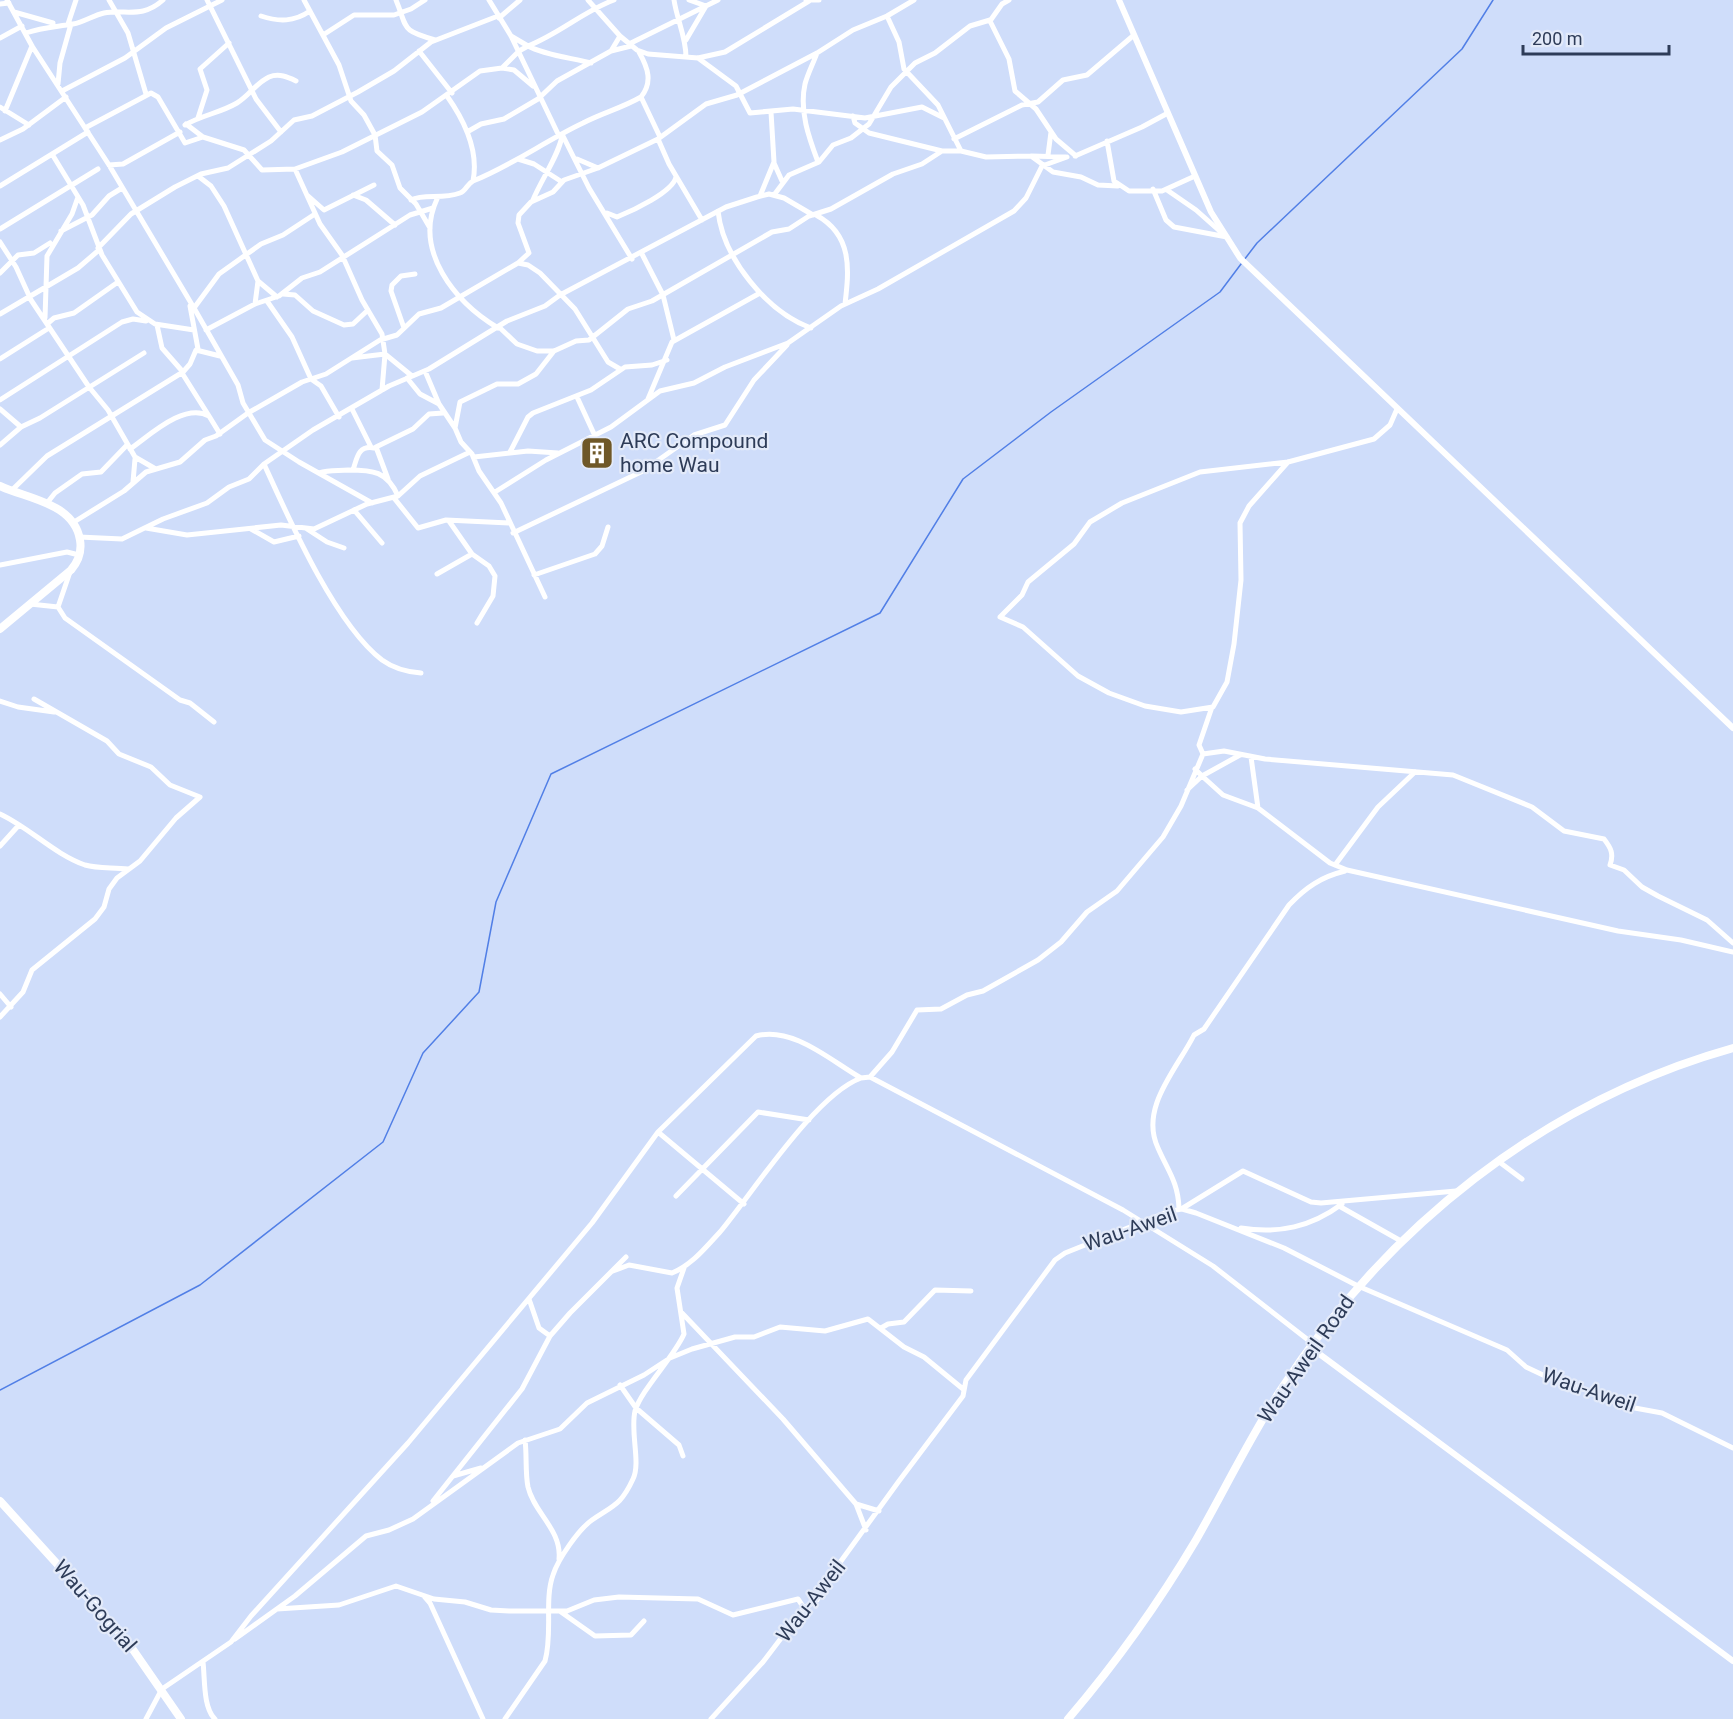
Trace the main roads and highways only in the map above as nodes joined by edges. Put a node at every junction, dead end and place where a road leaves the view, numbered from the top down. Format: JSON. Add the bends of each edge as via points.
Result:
{"nodes":[{"id":1,"x":0,"y":486,"type":"edge"},
{"id":2,"x":0,"y":628,"type":"edge"},
{"id":3,"x":1733,"y":1048,"type":"edge"},
{"id":4,"x":0,"y":1501,"type":"edge"},
{"id":5,"x":182,"y":1719,"type":"edge"},
{"id":6,"x":1068,"y":1719,"type":"edge"}],
"edges":[{"from":1,"to":2,"type":"main road","via":[[47,503],[74,522],[79,537],[79,555],[71,570]]},
{"from":3,"to":6,"type":"main road","name":"Wau-Aweil Road","via":[[1647,1079],[1554,1124],[1456,1191],[1401,1240],[1311,1345],[1279,1392],[1150,1613],[1108,1673]]},
{"from":4,"to":5,"type":"main road","name":"Wau-Gogrial","via":[[98,1606]]}]}
